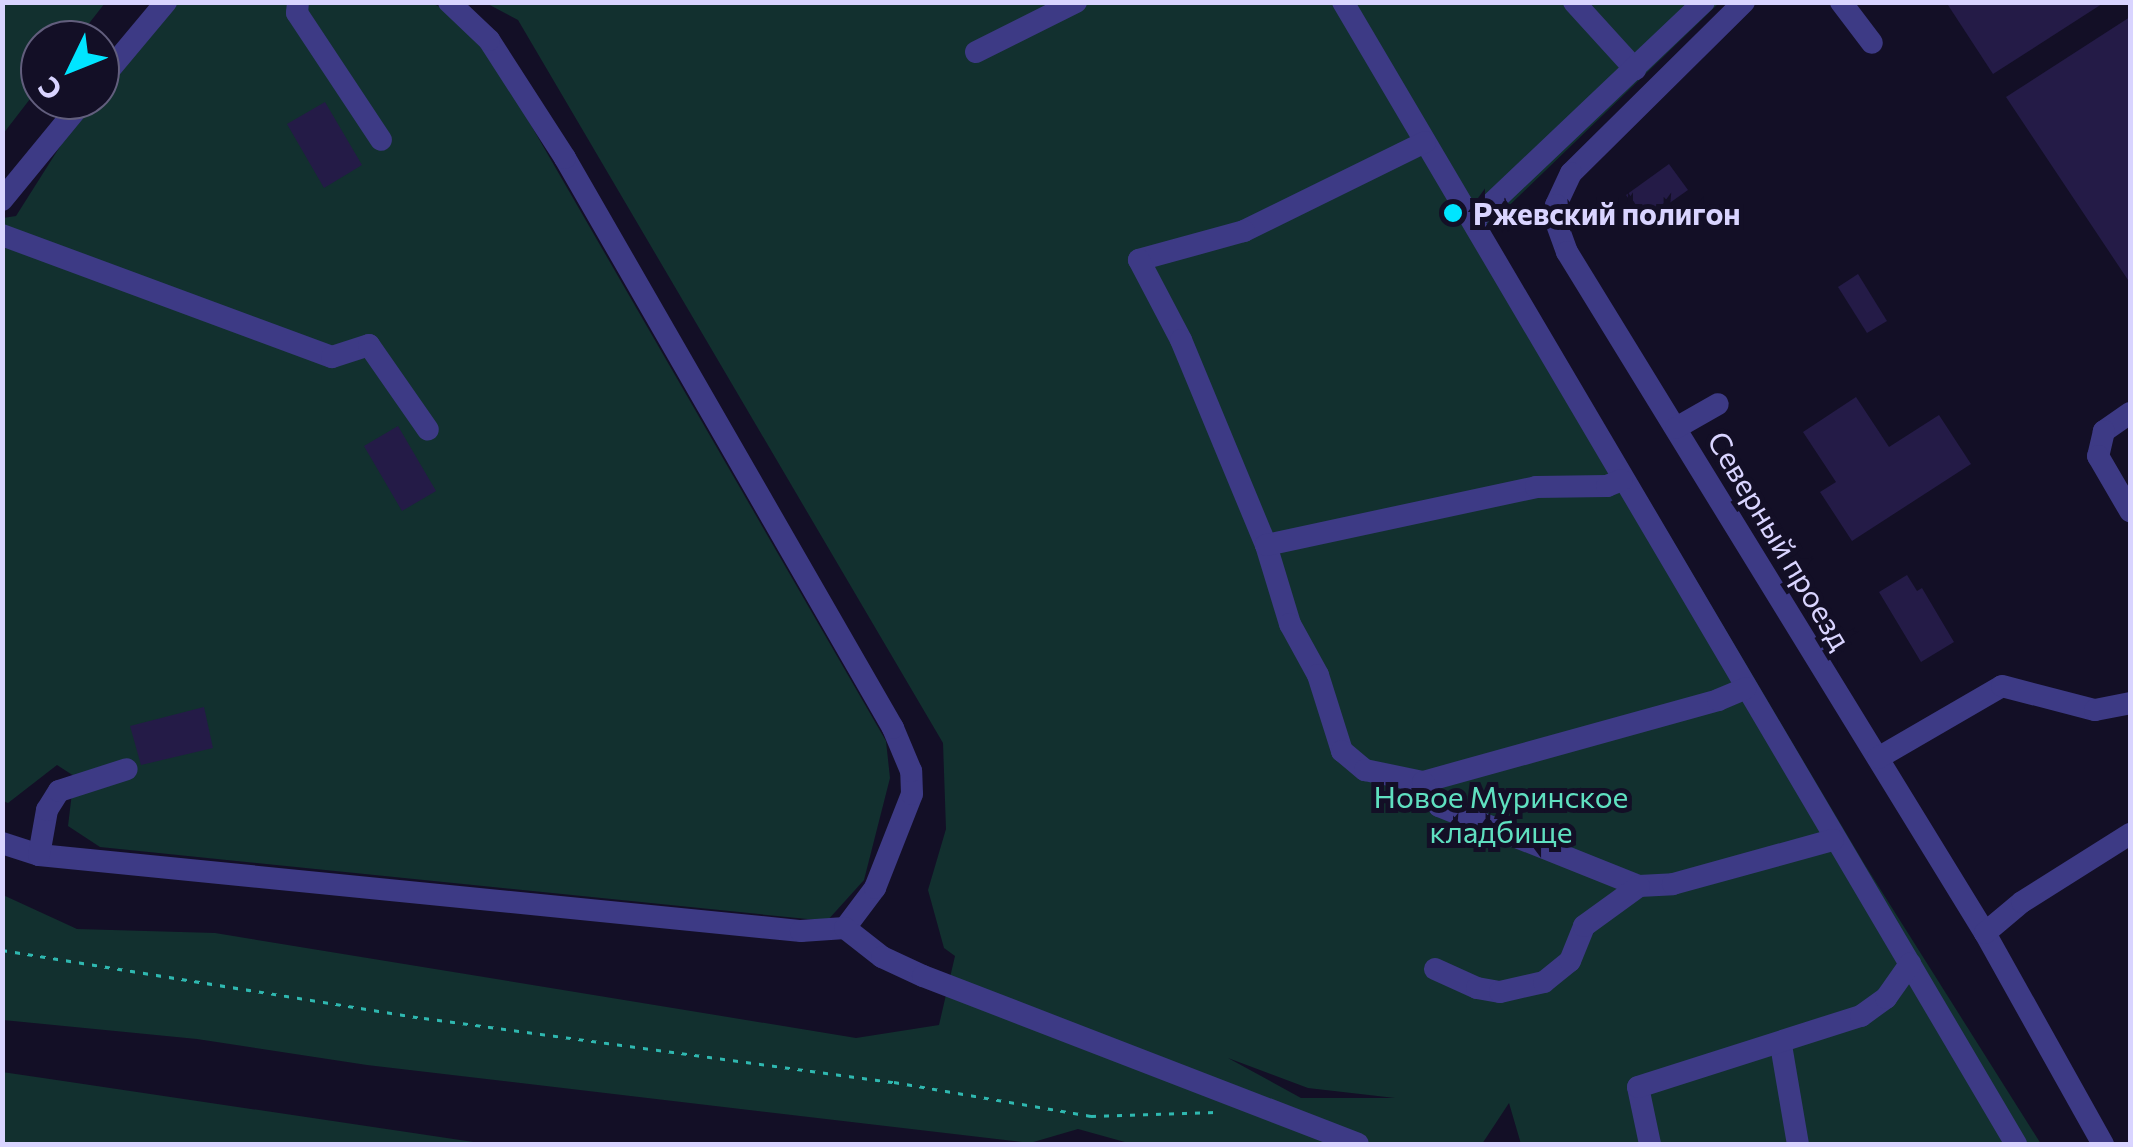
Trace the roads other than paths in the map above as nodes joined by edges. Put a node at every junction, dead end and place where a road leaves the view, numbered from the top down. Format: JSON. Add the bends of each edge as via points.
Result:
{"nodes":[{"id":1,"x":166,"y":2,"type":"edge"},
{"id":2,"x":298,"y":2,"type":"edge"},
{"id":3,"x":449,"y":2,"type":"edge"},
{"id":4,"x":1076,"y":2,"type":"edge"},
{"id":5,"x":1344,"y":2,"type":"edge"},
{"id":6,"x":1574,"y":2,"type":"edge"},
{"id":7,"x":1704,"y":2,"type":"edge"},
{"id":8,"x":1744,"y":2,"type":"edge"},
{"id":9,"x":1841,"y":2,"type":"edge"},
{"id":10,"x":1872,"y":42,"type":"dead end"},
{"id":11,"x":976,"y":52,"type":"dead end"},
{"id":12,"x":120,"y":57,"type":"edge"},
{"id":13,"x":1636,"y":69,"type":"junction"},
{"id":14,"x":68,"y":120,"type":"edge"},
{"id":15,"x":381,"y":140,"type":"dead end"},
{"id":16,"x":1425,"y":142,"type":"junction"},
{"id":17,"x":2,"y":200,"type":"edge"},
{"id":18,"x":1473,"y":221,"type":"junction"},
{"id":19,"x":2,"y":235,"type":"edge"},
{"id":20,"x":1718,"y":404,"type":"dead end"},
{"id":21,"x":2130,"y":413,"type":"edge"},
{"id":22,"x":1676,"y":428,"type":"junction"},
{"id":23,"x":428,"y":430,"type":"dead end"},
{"id":24,"x":1622,"y":480,"type":"junction"},
{"id":25,"x":2130,"y":511,"type":"edge"},
{"id":26,"x":1266,"y":545,"type":"junction"},
{"id":27,"x":1746,"y":688,"type":"junction"},
{"id":28,"x":2130,"y":704,"type":"edge"},
{"id":29,"x":1878,"y":758,"type":"junction"},
{"id":30,"x":127,"y":768,"type":"dead end"},
{"id":31,"x":1423,"y":782,"type":"junction"},
{"id":32,"x":2130,"y":834,"type":"edge"},
{"id":33,"x":1833,"y":840,"type":"junction"},
{"id":34,"x":2,"y":843,"type":"edge"},
{"id":35,"x":40,"y":855,"type":"junction"},
{"id":36,"x":1638,"y":886,"type":"junction"},
{"id":37,"x":845,"y":928,"type":"junction"},
{"id":38,"x":1985,"y":933,"type":"junction"},
{"id":39,"x":1910,"y":964,"type":"junction"},
{"id":40,"x":1436,"y":969,"type":"dead end"},
{"id":41,"x":1781,"y":1045,"type":"junction"},
{"id":42,"x":1358,"y":1144,"type":"edge"},
{"id":43,"x":1650,"y":1144,"type":"edge"},
{"id":44,"x":1798,"y":1144,"type":"edge"},
{"id":45,"x":2016,"y":1144,"type":"edge"},
{"id":46,"x":2103,"y":1144,"type":"edge"}],
"edges":[{"from":1,"to":12,"type":"street"},
{"from":2,"to":15,"type":"street","via":[[297,12]]},
{"from":3,"to":37,"type":"street","via":[[490,40],[566,158],[894,728],[911,771],[912,794],[875,888]]},
{"from":4,"to":11,"type":"street"},
{"from":5,"to":16,"type":"street"},
{"from":6,"to":13,"type":"street"},
{"from":7,"to":13,"type":"street"},
{"from":8,"to":22,"type":"street","name":"Северный проезд","via":[[1605,136],[1572,172],[1556,205],[1567,252]]},
{"from":9,"to":10,"type":"street"},
{"from":13,"to":18,"type":"street"},
{"from":14,"to":17,"type":"street"},
{"from":16,"to":18,"type":"street"},
{"from":16,"to":26,"type":"street","via":[[1244,231],[1140,260],[1181,340]]},
{"from":18,"to":24,"type":"street"},
{"from":19,"to":23,"type":"street","via":[[332,357],[369,345]]},
{"from":20,"to":22,"type":"street"},
{"from":21,"to":25,"type":"street","via":[[2104,430],[2098,456]]},
{"from":22,"to":29,"type":"street","name":"Северный проезд"},
{"from":24,"to":26,"type":"street","via":[[1536,486]]},
{"from":24,"to":27,"type":"street"},
{"from":26,"to":31,"type":"street","via":[[1342,751],[1365,770]]},
{"from":27,"to":31,"type":"street"},
{"from":27,"to":33,"type":"street"},
{"from":28,"to":29,"type":"street","via":[[2095,710],[2002,686]]},
{"from":29,"to":38,"type":"street","name":"Северный проезд"},
{"from":30,"to":35,"type":"street","via":[[59,790],[46,810]]},
{"from":31,"to":36,"type":"street","via":[[1439,806]]},
{"from":32,"to":38,"type":"street"},
{"from":33,"to":36,"type":"street","via":[[1673,884]]},
{"from":33,"to":39,"type":"street"},
{"from":34,"to":35,"type":"street"},
{"from":35,"to":37,"type":"street","via":[[801,930]]},
{"from":36,"to":40,"type":"street","via":[[1584,926],[1570,961],[1544,982],[1500,992]]},
{"from":37,"to":42,"type":"street","via":[[882,957],[923,976]]},
{"from":38,"to":46,"type":"street","name":"Северный проезд"},
{"from":39,"to":41,"type":"street","via":[[1874,1009]]},
{"from":39,"to":45,"type":"street"},
{"from":41,"to":43,"type":"street","via":[[1638,1087]]},
{"from":41,"to":44,"type":"street"}]}
